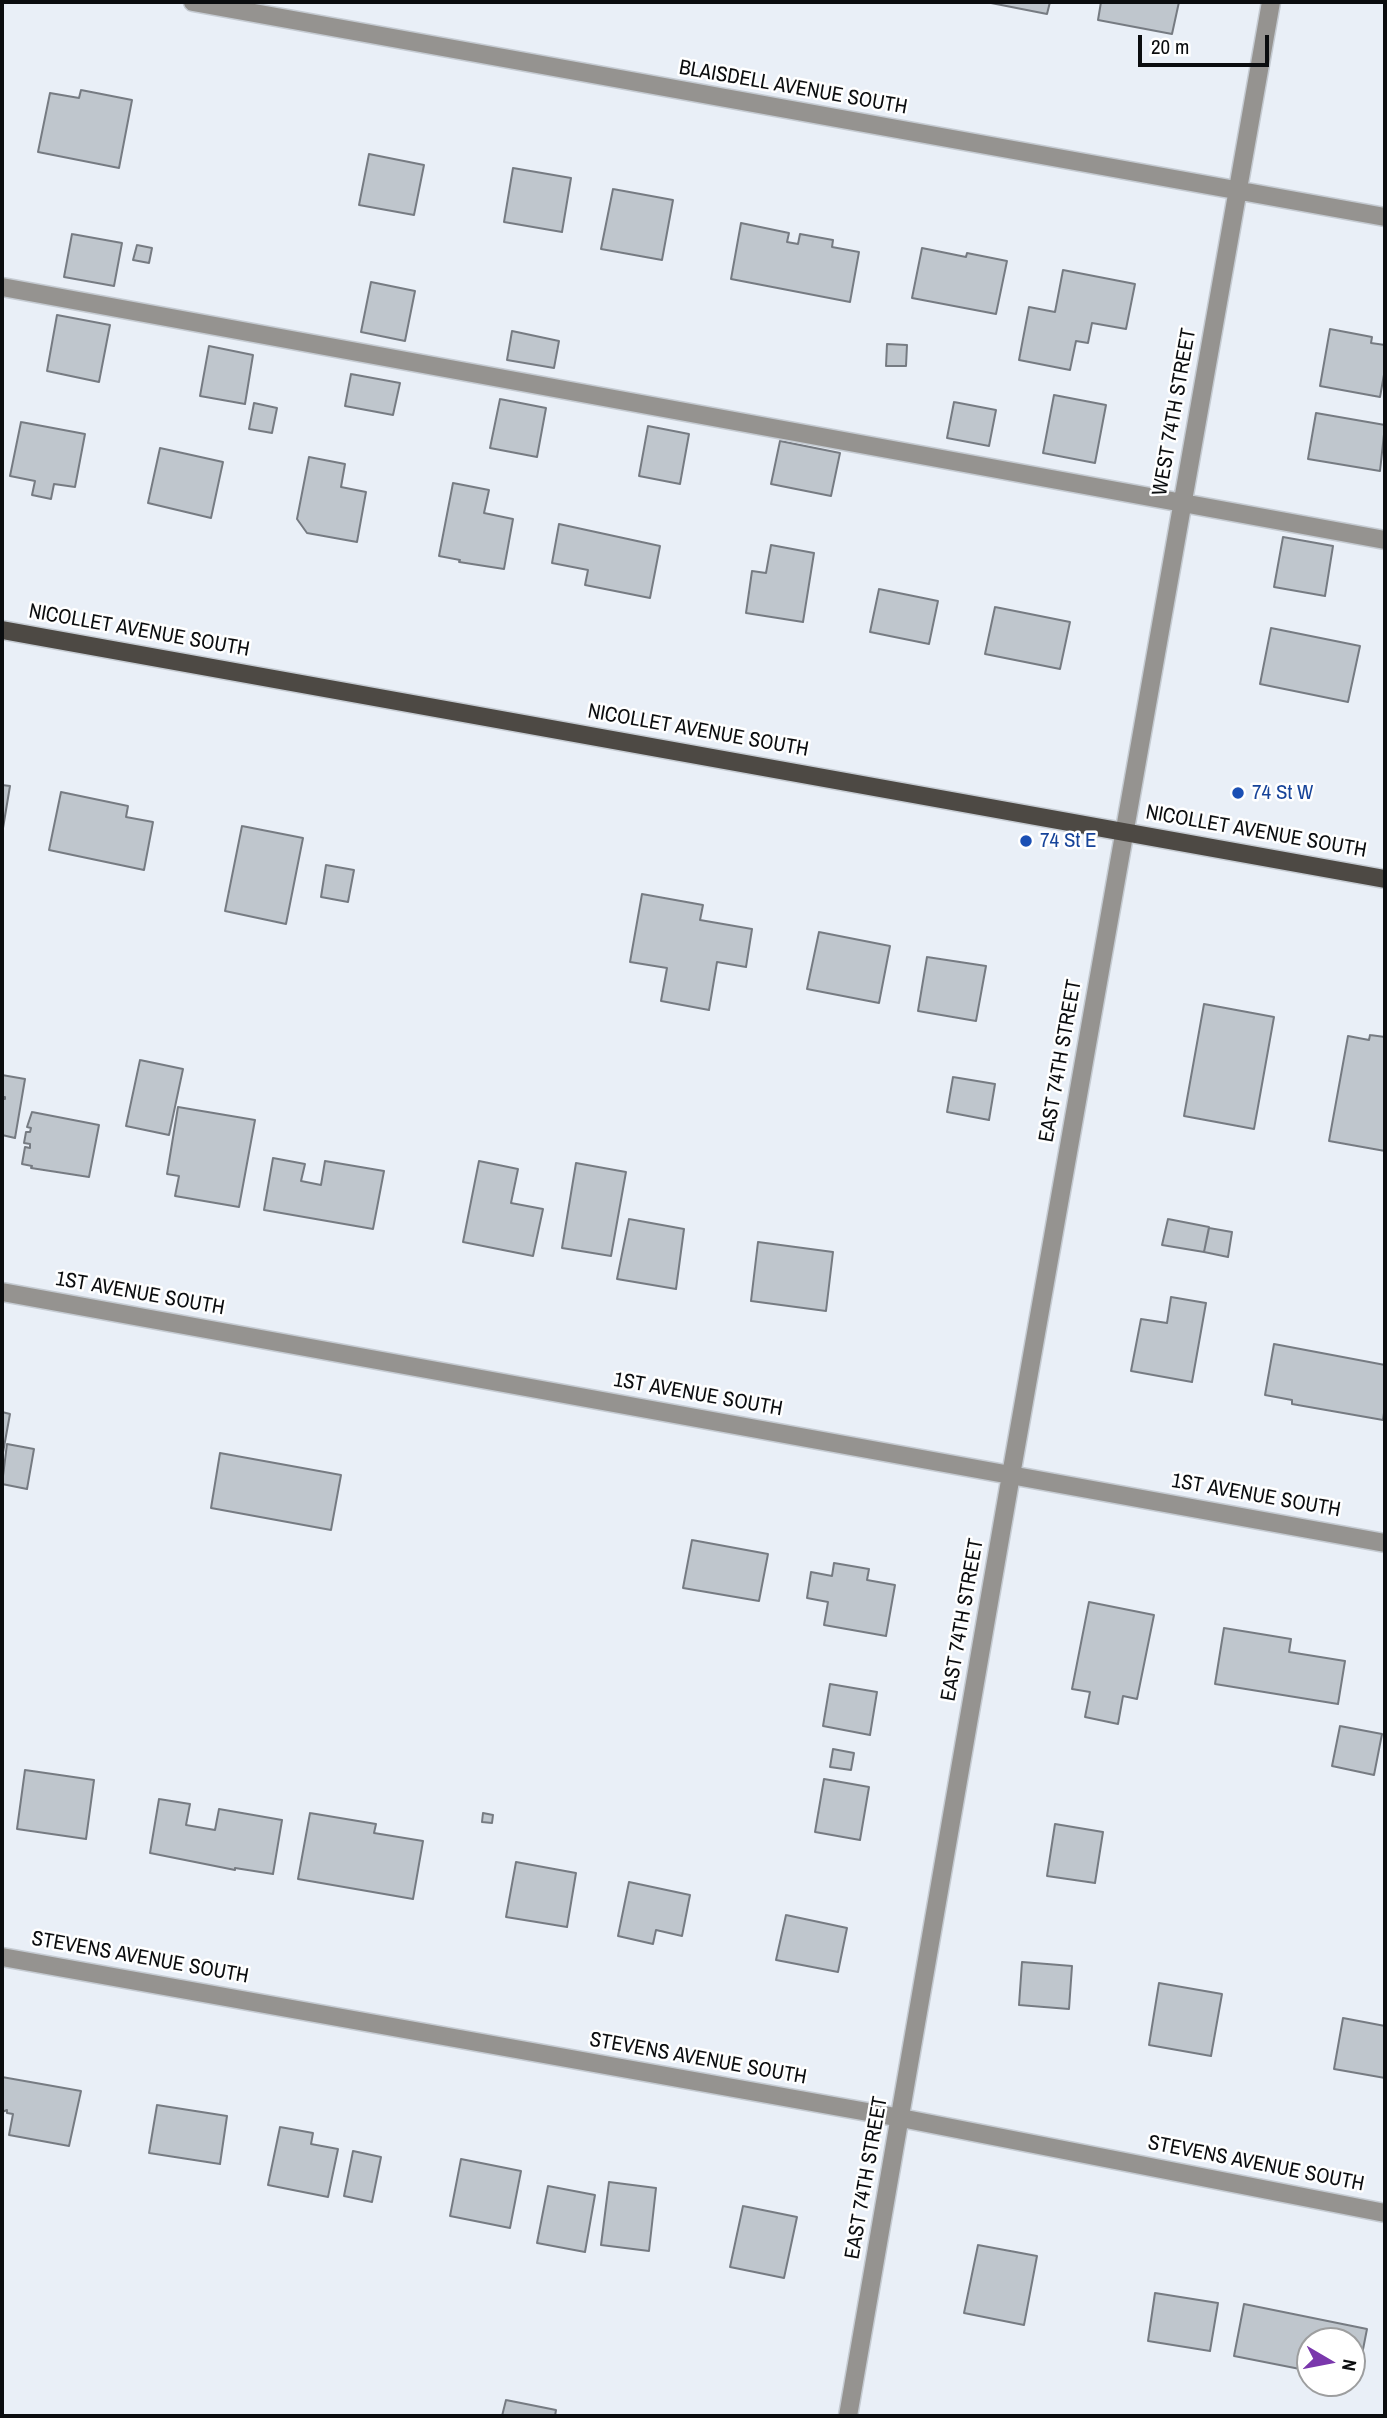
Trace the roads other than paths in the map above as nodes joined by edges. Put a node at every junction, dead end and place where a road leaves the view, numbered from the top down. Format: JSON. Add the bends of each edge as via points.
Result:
{"nodes":[{"id":1,"x":193,"y":2,"type":"edge"},
{"id":2,"x":1271,"y":2,"type":"edge"},
{"id":3,"x":1237,"y":191,"type":"junction"},
{"id":4,"x":1385,"y":217,"type":"edge"},
{"id":5,"x":2,"y":287,"type":"edge"},
{"id":6,"x":1182,"y":503,"type":"junction"},
{"id":7,"x":1385,"y":540,"type":"edge"},
{"id":8,"x":2,"y":630,"type":"edge"},
{"id":9,"x":1125,"y":831,"type":"junction"},
{"id":10,"x":1385,"y":878,"type":"edge"},
{"id":11,"x":2,"y":1292,"type":"edge"},
{"id":12,"x":1011,"y":1475,"type":"junction"},
{"id":13,"x":1385,"y":1543,"type":"edge"},
{"id":14,"x":2,"y":1957,"type":"edge"},
{"id":15,"x":901,"y":2118,"type":"junction"},
{"id":16,"x":1385,"y":2213,"type":"edge"},
{"id":17,"x":848,"y":2416,"type":"edge"}],
"edges":[{"from":1,"to":3,"type":"street","name":"BLAISDELL AVENUE SOUTH"},
{"from":2,"to":3,"type":"street","name":"WEST 74TH STREET"},
{"from":3,"to":4,"type":"street","name":"BLAISDELL AVENUE SOUTH"},
{"from":3,"to":6,"type":"street","name":"WEST 74TH STREET"},
{"from":5,"to":6,"type":"street"},
{"from":6,"to":7,"type":"street"},
{"from":6,"to":9,"type":"street","name":"WEST 74TH STREET"},
{"from":8,"to":9,"type":"main road","name":"NICOLLET AVENUE SOUTH"},
{"from":9,"to":10,"type":"main road","name":"NICOLLET AVENUE SOUTH"},
{"from":9,"to":12,"type":"street","name":"EAST 74TH STREET"},
{"from":11,"to":12,"type":"street","name":"1ST AVENUE SOUTH"},
{"from":12,"to":13,"type":"street","name":"1ST AVENUE SOUTH"},
{"from":12,"to":15,"type":"street","name":"EAST 74TH STREET"},
{"from":14,"to":15,"type":"street","name":"STEVENS AVENUE SOUTH"},
{"from":15,"to":16,"type":"street","name":"STEVENS AVENUE SOUTH"},
{"from":15,"to":17,"type":"street","name":"EAST 74TH STREET"}]}
